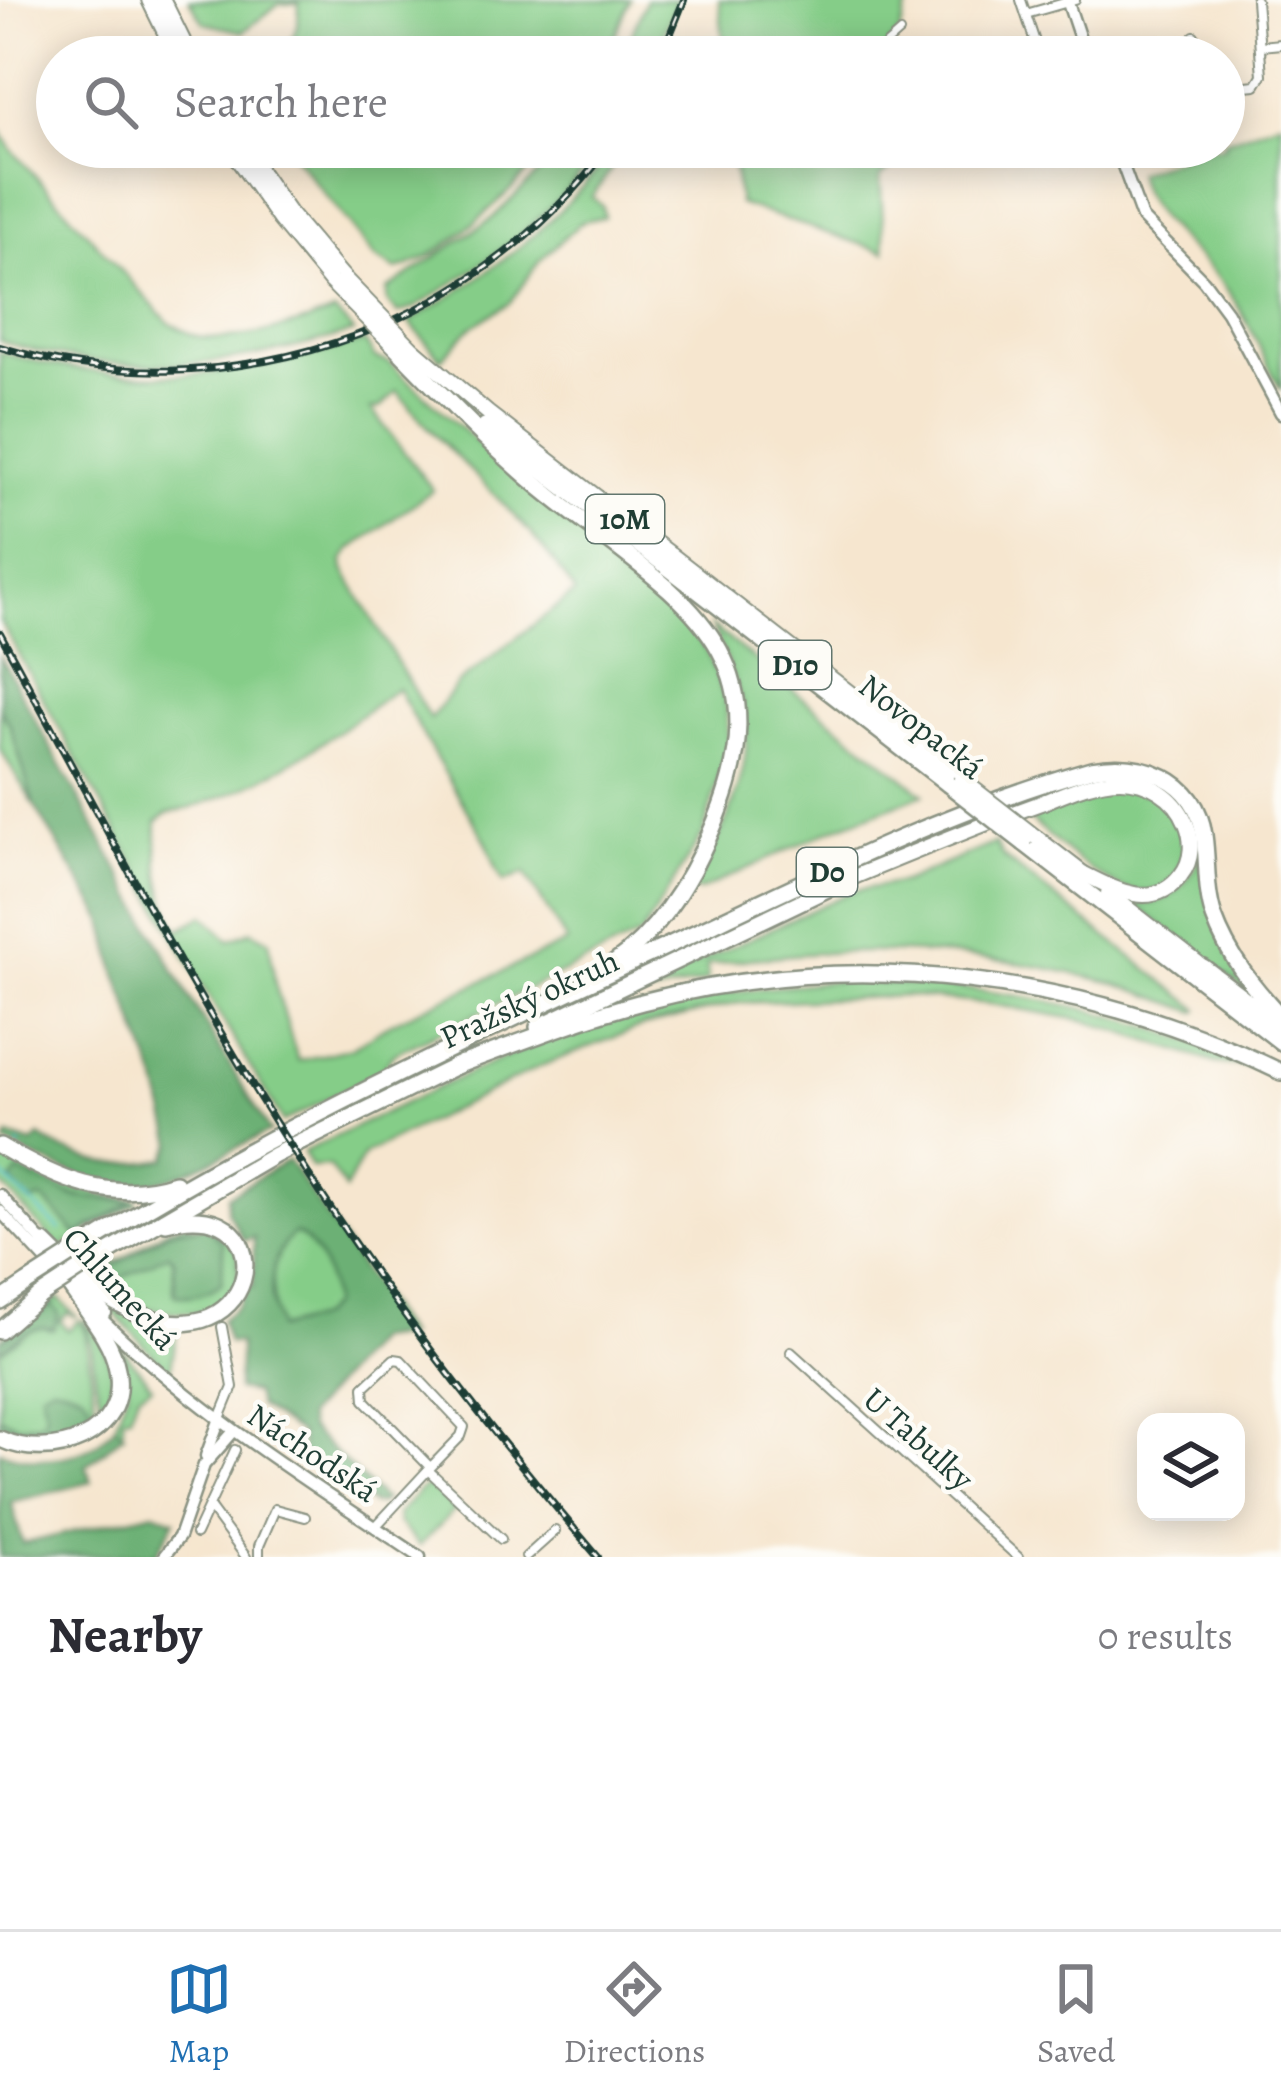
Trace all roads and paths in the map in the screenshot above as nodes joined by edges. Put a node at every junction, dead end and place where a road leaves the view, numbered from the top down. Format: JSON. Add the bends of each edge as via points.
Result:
{"nodes":[{"id":1,"x":149,"y":0,"type":"edge"},
{"id":2,"x":163,"y":0,"type":"edge"},
{"id":3,"x":1022,"y":0,"type":"edge"},
{"id":4,"x":1070,"y":0,"type":"edge"},
{"id":5,"x":1256,"y":0,"type":"edge"},
{"id":6,"x":1026,"y":14,"type":"junction"},
{"id":7,"x":900,"y":32,"type":"dead end"},
{"id":8,"x":167,"y":36,"type":"edge"},
{"id":9,"x":180,"y":36,"type":"edge"},
{"id":10,"x":895,"y":36,"type":"edge"},
{"id":11,"x":1033,"y":36,"type":"edge"},
{"id":12,"x":1080,"y":36,"type":"edge"},
{"id":13,"x":1281,"y":44,"type":"edge"},
{"id":14,"x":1262,"y":46,"type":"junction"},
{"id":15,"x":1245,"y":86,"type":"edge"},
{"id":16,"x":243,"y":168,"type":"edge"},
{"id":17,"x":258,"y":168,"type":"edge"},
{"id":18,"x":1124,"y":168,"type":"edge"},
{"id":19,"x":337,"y":280,"type":"junction"},
{"id":20,"x":406,"y":351,"type":"junction"},
{"id":21,"x":1281,"y":413,"type":"edge"},
{"id":22,"x":1031,"y":840,"type":"junction"},
{"id":23,"x":1082,"y":873,"type":"junction"},
{"id":24,"x":844,"y":881,"type":"joint"},
{"id":25,"x":1203,"y":967,"type":"joint"},
{"id":26,"x":569,"y":992,"type":"junction"},
{"id":27,"x":1281,"y":1017,"type":"edge"},
{"id":28,"x":1281,"y":1027,"type":"edge"},
{"id":29,"x":1281,"y":1042,"type":"edge"},
{"id":30,"x":453,"y":1067,"type":"junction"},
{"id":31,"x":1281,"y":1072,"type":"edge"},
{"id":32,"x":0,"y":1146,"type":"edge"},
{"id":33,"x":218,"y":1166,"type":"junction"},
{"id":34,"x":0,"y":1195,"type":"edge"},
{"id":35,"x":0,"y":1211,"type":"edge"},
{"id":36,"x":146,"y":1229,"type":"junction"},
{"id":37,"x":44,"y":1243,"type":"junction"},
{"id":38,"x":89,"y":1253,"type":"junction"},
{"id":39,"x":71,"y":1288,"type":"junction"},
{"id":40,"x":0,"y":1301,"type":"edge"},
{"id":41,"x":0,"y":1327,"type":"edge"},
{"id":42,"x":222,"y":1327,"type":"dead end"},
{"id":43,"x":791,"y":1352,"type":"dead end"},
{"id":44,"x":179,"y":1389,"type":"junction"},
{"id":45,"x":219,"y":1421,"type":"junction"},
{"id":46,"x":234,"y":1431,"type":"junction"},
{"id":47,"x":0,"y":1439,"type":"edge"},
{"id":48,"x":236,"y":1450,"type":"dead end"},
{"id":49,"x":429,"y":1469,"type":"junction"},
{"id":50,"x":203,"y":1470,"type":"junction"},
{"id":51,"x":222,"y":1482,"type":"junction"},
{"id":52,"x":210,"y":1508,"type":"junction"},
{"id":53,"x":305,"y":1517,"type":"dead end"},
{"id":54,"x":375,"y":1527,"type":"junction"},
{"id":55,"x":555,"y":1531,"type":"dead end"},
{"id":56,"x":196,"y":1534,"type":"dead end"},
{"id":57,"x":501,"y":1539,"type":"dead end"},
{"id":58,"x":164,"y":1557,"type":"edge"},
{"id":59,"x":246,"y":1557,"type":"edge"},
{"id":60,"x":259,"y":1557,"type":"edge"},
{"id":61,"x":420,"y":1557,"type":"edge"},
{"id":62,"x":526,"y":1557,"type":"edge"},
{"id":63,"x":1018,"y":1557,"type":"edge"}],
"edges":[{"from":1,"to":8,"type":"highway"},
{"from":2,"to":9,"type":"highway"},
{"from":3,"to":6,"type":"street"},
{"from":4,"to":6,"type":"street"},
{"from":4,"to":12,"type":"main road"},
{"from":5,"to":14,"type":"street"},
{"from":6,"to":11,"type":"street"},
{"from":7,"to":10,"type":"street"},
{"from":13,"to":14,"type":"street"},
{"from":14,"to":15,"type":"street","via":[[1262,75]]},
{"from":16,"to":19,"type":"highway","name":"Novopacká"},
{"from":17,"to":19,"type":"highway","name":"Novopacká"},
{"from":18,"to":21,"type":"main road","via":[[1142,218],[1227,312]]},
{"from":19,"to":20,"type":"highway","name":"Novopacká","bridge":true},
{"from":20,"to":22,"type":"highway","name":"Novopacká","number":"D10","bridge":true,"via":[[479,421]]},
{"from":20,"to":26,"type":"highway","via":[[524,473],[687,603],[714,640],[734,694],[729,785],[693,867],[645,939]]},
{"from":22,"to":23,"type":"highway","name":"Novopacká"},
{"from":22,"to":29,"type":"highway","name":"Novopacká","number":"D10"},
{"from":23,"to":24,"type":"highway","name":"Pražský okruh","via":[[1124,893],[1148,895],[1174,883],[1188,862],[1188,830],[1172,802],[1145,784],[1110,781]]},
{"from":23,"to":25,"type":"highway","name":"Novopacká"},
{"from":24,"to":30,"type":"highway","name":"Pražský okruh","number":"D0"},
{"from":25,"to":28,"type":"highway","name":"Novopacká"},
{"from":26,"to":27,"type":"highway","name":"Pražský okruh","number":"D0","via":[[858,859],[1091,769],[1123,765],[1150,769],[1189,799],[1203,829],[1220,932]]},
{"from":26,"to":33,"type":"highway","name":"Pražský okruh","number":"D0"},
{"from":30,"to":31,"type":"highway","via":[[689,991],[869,974],[956,978],[1101,1004]]},
{"from":30,"to":36,"type":"highway","name":"Pražský okruh","number":"D0"},
{"from":32,"to":33,"type":"highway","via":[[69,1181],[116,1192],[158,1188]]},
{"from":33,"to":38,"type":"highway","name":"Pražský okruh","number":"D0"},
{"from":34,"to":37,"type":"main road","name":"Chlumecká"},
{"from":35,"to":39,"type":"main road","name":"Chlumecká"},
{"from":36,"to":37,"type":"highway","via":[[199,1217],[227,1228],[245,1264],[234,1302],[198,1321],[142,1314],[88,1284]]},
{"from":36,"to":38,"type":"highway","name":"Pražský okruh","number":"D0"},
{"from":37,"to":44,"type":"main road","name":"Chlumecká"},
{"from":38,"to":40,"type":"highway","name":"Pražský okruh","number":"D0","bridge":true},
{"from":38,"to":41,"type":"highway","name":"Pražský okruh","number":"D0","bridge":true},
{"from":39,"to":44,"type":"main road","name":"Chlumecká"},
{"from":39,"to":47,"type":"highway","via":[[116,1364],[110,1411],[70,1445]]},
{"from":42,"to":45,"type":"street","via":[[233,1388]]},
{"from":43,"to":63,"type":"street","name":"U Tabulky"},
{"from":44,"to":45,"type":"main road","name":"Náchodská"},
{"from":45,"to":46,"type":"main road","name":"Náchodská"},
{"from":45,"to":50,"type":"main road"},
{"from":46,"to":50,"type":"main road"},
{"from":46,"to":54,"type":"main road","name":"Náchodská"},
{"from":48,"to":51,"type":"street"},
{"from":49,"to":49,"type":"street","via":[[464,1427],[394,1359],[364,1387],[364,1400]]},
{"from":49,"to":54,"type":"street"},
{"from":49,"to":57,"type":"street"},
{"from":50,"to":51,"type":"street"},
{"from":50,"to":58,"type":"main road"},
{"from":51,"to":52,"type":"street"},
{"from":52,"to":56,"type":"street"},
{"from":52,"to":59,"type":"street"},
{"from":53,"to":60,"type":"street","via":[[274,1509]]},
{"from":54,"to":61,"type":"main road","name":"Náchodská"},
{"from":55,"to":62,"type":"street"}]}
